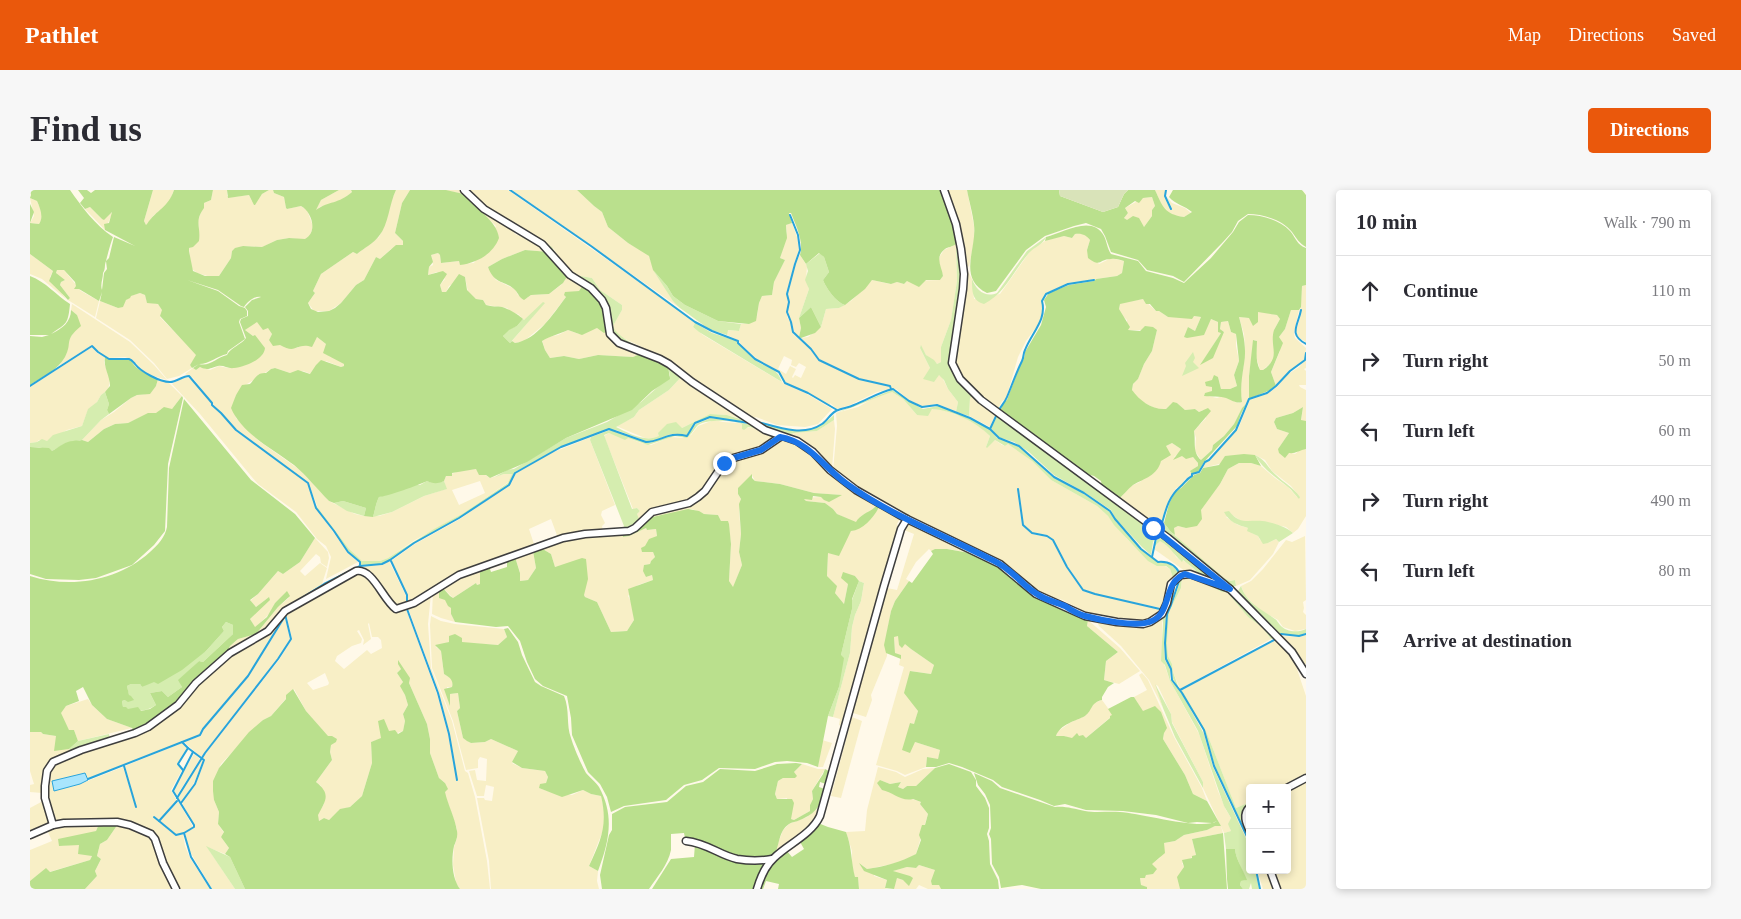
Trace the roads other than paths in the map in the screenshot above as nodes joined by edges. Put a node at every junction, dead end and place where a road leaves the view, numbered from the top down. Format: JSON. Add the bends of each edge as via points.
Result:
{"nodes":[{"id":1,"x":464,"y":190,"type":"edge"},
{"id":2,"x":944,"y":190,"type":"edge"},
{"id":3,"x":780,"y":437,"type":"junction"},
{"id":4,"x":907,"y":519,"type":"junction"},
{"id":5,"x":1230,"y":589,"type":"junction"},
{"id":6,"x":1306,"y":674,"type":"edge"},
{"id":7,"x":1306,"y":778,"type":"edge"},
{"id":8,"x":1291,"y":786,"type":"edge"},
{"id":9,"x":53,"y":825,"type":"junction"},
{"id":10,"x":30,"y":835,"type":"edge"},
{"id":11,"x":686,"y":841,"type":"dead end"},
{"id":12,"x":772,"y":859,"type":"junction"},
{"id":13,"x":1271,"y":874,"type":"edge"},
{"id":14,"x":176,"y":889,"type":"edge"},
{"id":15,"x":757,"y":889,"type":"edge"},
{"id":16,"x":1277,"y":889,"type":"edge"}],
"edges":[{"from":1,"to":3,"type":"street","via":[[484,209],[542,244],[570,275],[591,288],[606,308],[613,338],[624,346],[660,359]]},
{"from":2,"to":5,"type":"street","via":[[956,224],[963,263],[963,290],[952,363],[960,379],[981,400],[1168,538]]},
{"from":3,"to":4,"type":"street","via":[[802,444],[847,484]]},
{"from":3,"to":9,"type":"street","via":[[761,450],[730,459],[698,497],[689,503],[652,512],[630,531],[564,538],[459,575],[400,609],[396,610],[387,602],[366,573],[356,571],[285,612],[268,631],[230,653],[201,678],[178,705],[148,727],[53,762],[44,786]]},
{"from":4,"to":5,"type":"street","via":[[990,559],[1036,594],[1085,616],[1117,622],[1150,622],[1162,614],[1172,584],[1185,574]]},
{"from":4,"to":12,"type":"street","via":[[901,529],[820,816],[803,835]]},
{"from":5,"to":6,"type":"street","via":[[1298,658]]},
{"from":7,"to":8,"type":"street"},
{"from":9,"to":10,"type":"street"},
{"from":9,"to":14,"type":"street","via":[[118,822],[142,829],[155,839]]},
{"from":11,"to":12,"type":"street","via":[[698,842],[736,859]]},
{"from":12,"to":15,"type":"street"},
{"from":13,"to":16,"type":"street"}]}
